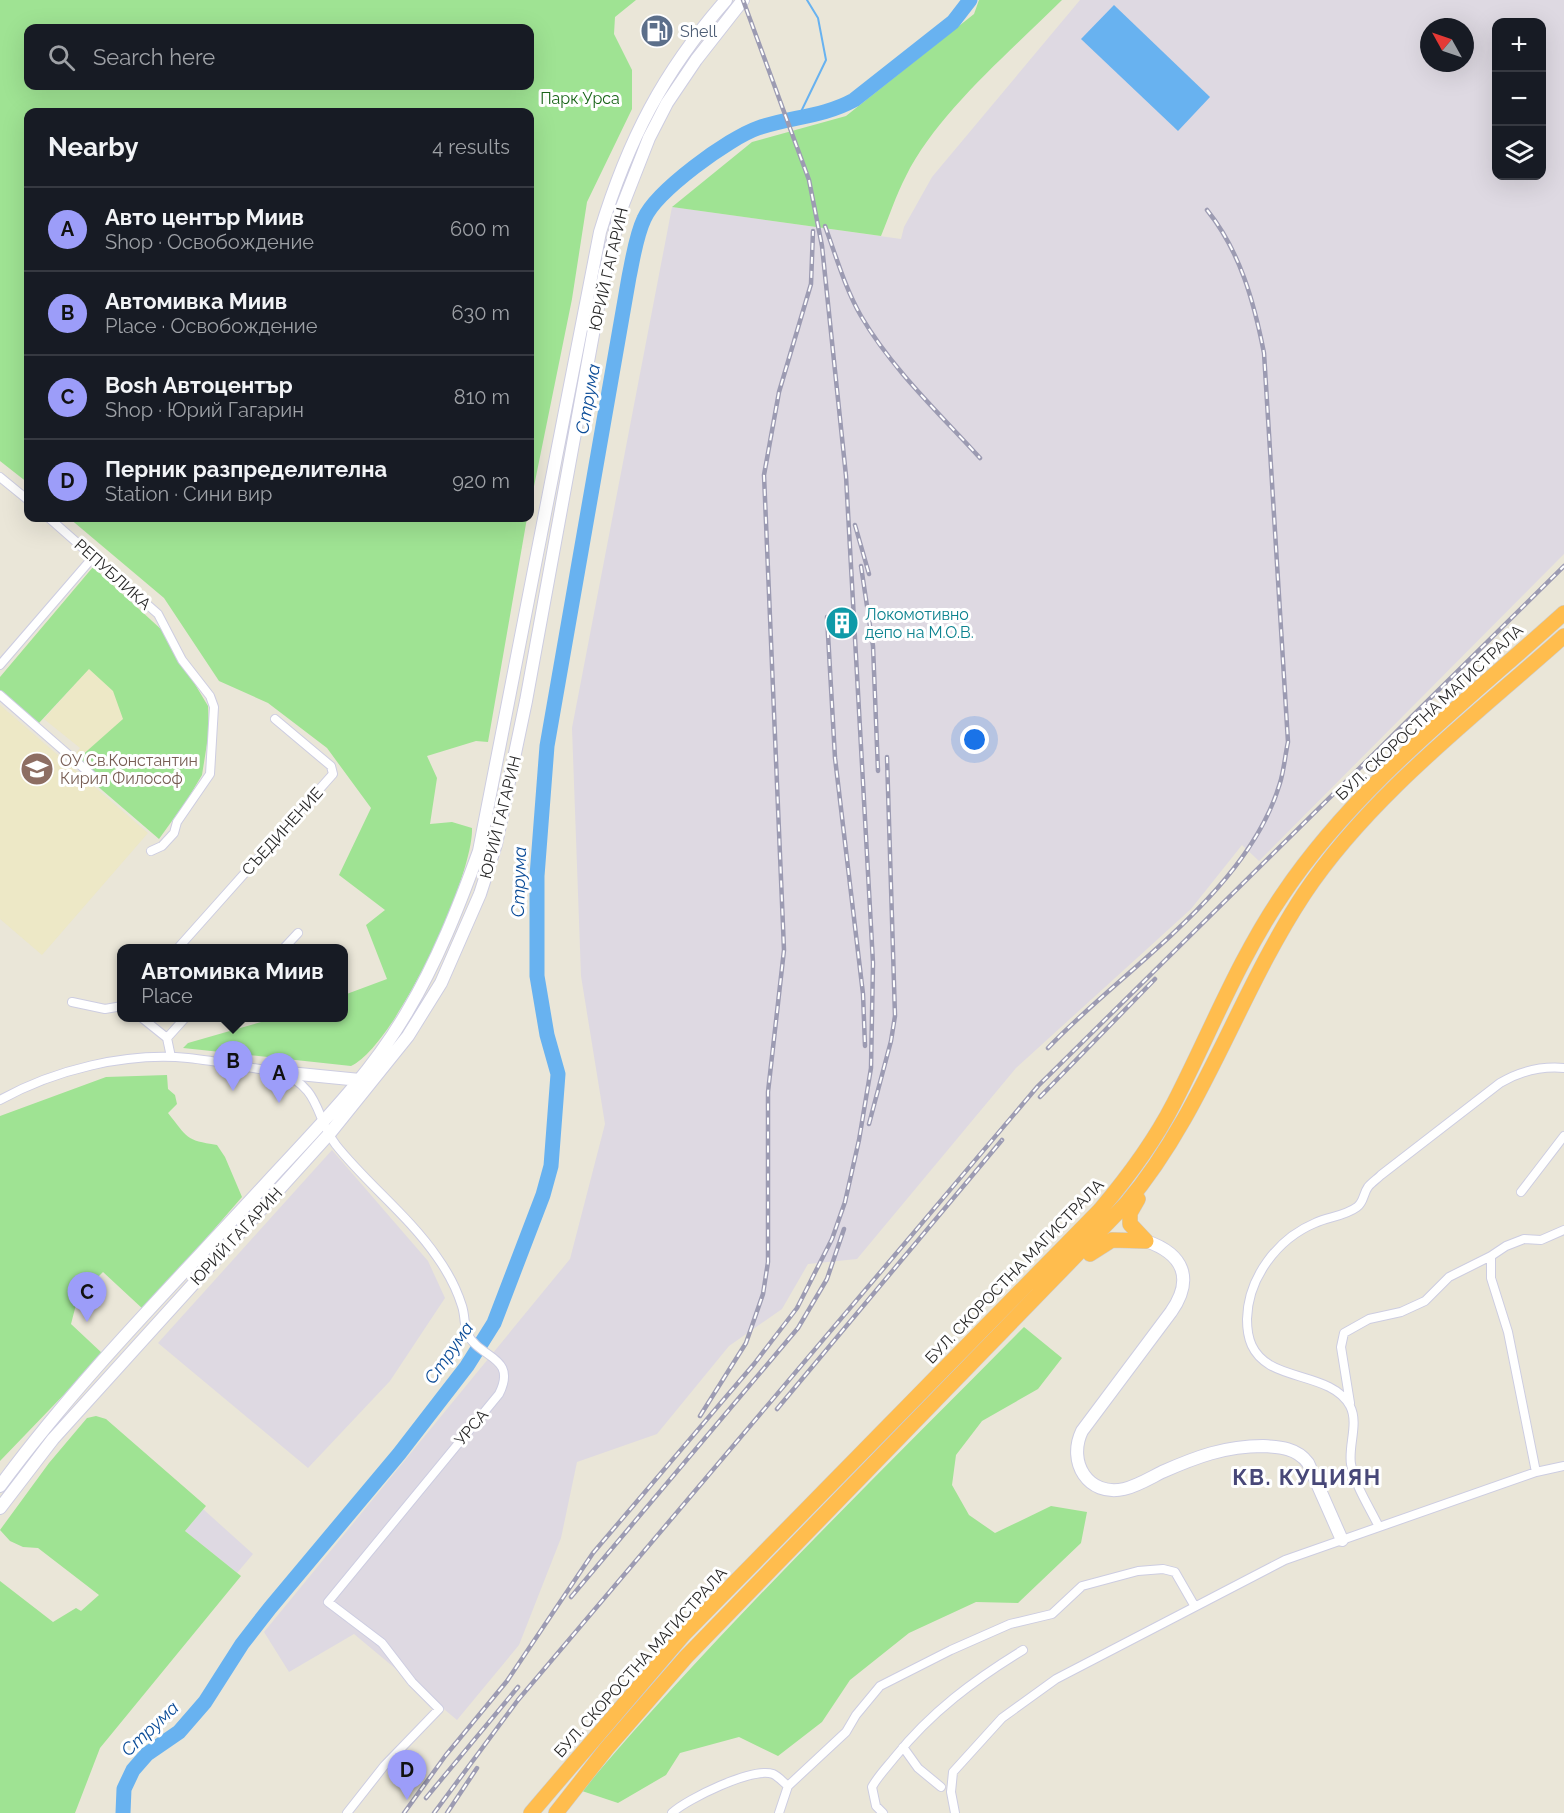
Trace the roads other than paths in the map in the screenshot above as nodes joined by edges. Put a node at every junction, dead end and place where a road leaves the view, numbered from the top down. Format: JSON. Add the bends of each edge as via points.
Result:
{"nodes":[{"id":1,"x":726,"y":0,"type":"edge"},
{"id":2,"x":743,"y":0,"type":"edge"},
{"id":3,"x":0,"y":477,"type":"edge"},
{"id":4,"x":24,"y":497,"type":"edge"},
{"id":5,"x":54,"y":522,"type":"edge"},
{"id":6,"x":94,"y":556,"type":"junction"},
{"id":7,"x":1564,"y":613,"type":"edge"},
{"id":8,"x":1564,"y":636,"type":"edge"},
{"id":9,"x":0,"y":665,"type":"edge"},
{"id":10,"x":0,"y":695,"type":"edge"},
{"id":11,"x":275,"y":719,"type":"dead end"},
{"id":12,"x":95,"y":778,"type":"dead end"},
{"id":13,"x":152,"y":851,"type":"dead end"},
{"id":14,"x":298,"y":933,"type":"dead end"},
{"id":15,"x":182,"y":944,"type":"edge"},
{"id":16,"x":288,"y":944,"type":"edge"},
{"id":17,"x":72,"y":1002,"type":"dead end"},
{"id":18,"x":117,"y":1007,"type":"edge"},
{"id":19,"x":148,"y":1022,"type":"edge"},
{"id":20,"x":180,"y":1022,"type":"edge"},
{"id":21,"x":167,"y":1038,"type":"junction"},
{"id":22,"x":171,"y":1057,"type":"junction"},
{"id":23,"x":1564,"y":1068,"type":"edge"},
{"id":24,"x":279,"y":1072,"type":"junction"},
{"id":25,"x":360,"y":1080,"type":"junction"},
{"id":26,"x":0,"y":1100,"type":"edge"},
{"id":27,"x":324,"y":1120,"type":"junction"},
{"id":28,"x":330,"y":1133,"type":"junction"},
{"id":29,"x":1564,"y":1136,"type":"edge"},
{"id":30,"x":1157,"y":1164,"type":"junction"},
{"id":31,"x":1521,"y":1192,"type":"dead end"},
{"id":32,"x":1564,"y":1230,"type":"edge"},
{"id":33,"x":1146,"y":1241,"type":"junction"},
{"id":34,"x":1491,"y":1256,"type":"junction"},
{"id":35,"x":1033,"y":1303,"type":"junction"},
{"id":36,"x":1351,"y":1407,"type":"junction"},
{"id":37,"x":1564,"y":1466,"type":"edge"},
{"id":38,"x":1536,"y":1472,"type":"junction"},
{"id":39,"x":0,"y":1486,"type":"edge"},
{"id":40,"x":0,"y":1508,"type":"edge"},
{"id":41,"x":1379,"y":1527,"type":"junction"},
{"id":42,"x":1342,"y":1540,"type":"junction"},
{"id":43,"x":1194,"y":1605,"type":"junction"},
{"id":44,"x":1023,"y":1650,"type":"dead end"},
{"id":45,"x":903,"y":1747,"type":"junction"},
{"id":46,"x":788,"y":1786,"type":"junction"},
{"id":47,"x":941,"y":1788,"type":"dead end"},
{"id":48,"x":347,"y":1813,"type":"edge"},
{"id":49,"x":531,"y":1813,"type":"edge"},
{"id":50,"x":556,"y":1813,"type":"edge"},
{"id":51,"x":672,"y":1813,"type":"edge"},
{"id":52,"x":779,"y":1813,"type":"edge"},
{"id":53,"x":883,"y":1813,"type":"edge"},
{"id":54,"x":955,"y":1813,"type":"edge"}],
"edges":[{"from":1,"to":25,"type":"street","name":"ЮРИЙ ГАГАРИН","via":[[679,58],[650,104],[613,189],[600,232],[479,851],[442,946],[407,1012]]},
{"from":2,"to":28,"type":"street","name":"ЮРИЙ ГАГАРИН","via":[[667,103],[620,212],[602,285],[512,772],[480,894],[456,953],[425,1011]]},
{"from":3,"to":4,"type":"street"},
{"from":5,"to":6,"type":"street","name":"РЕПУБЛИКА"},
{"from":6,"to":9,"type":"street"},
{"from":6,"to":13,"type":"street","name":"РЕПУБЛИКА","via":[[158,614],[182,660],[214,707],[210,774],[177,822],[174,833]]},
{"from":7,"to":49,"type":"highway","name":"БУЛ. СКОРОСТНА МАГИСТРАЛА","via":[[1344,814],[1282,894],[1252,945],[1159,1130],[1100,1210],[684,1634]]},
{"from":8,"to":30,"type":"highway","name":"БУЛ. СКОРОСТНА МАГИСТРАЛА","via":[[1421,764],[1339,849],[1274,941],[1190,1109]]},
{"from":10,"to":12,"type":"street"},
{"from":11,"to":15,"type":"street","name":"СЪЕДИНЕНИЕ","via":[[331,766],[333,774]]},
{"from":14,"to":16,"type":"street"},
{"from":17,"to":18,"type":"street","via":[[105,1009]]},
{"from":19,"to":21,"type":"street"},
{"from":20,"to":21,"type":"street"},
{"from":21,"to":22,"type":"street"},
{"from":22,"to":24,"type":"street"},
{"from":22,"to":26,"type":"street","via":[[73,1070]]},
{"from":23,"to":36,"type":"street","via":[[1517,1073],[1500,1083],[1381,1175],[1355,1209],[1314,1223],[1296,1234],[1263,1267],[1248,1307],[1250,1345],[1272,1366],[1330,1388]]},
{"from":24,"to":25,"type":"street"},
{"from":24,"to":27,"type":"street","name":"УРСА","via":[[301,1083]]},
{"from":25,"to":27,"type":"street","name":"ЮРИЙ ГАГАРИН"},
{"from":27,"to":28,"type":"street","name":"УРСА"},
{"from":27,"to":39,"type":"street","name":"ЮРИЙ ГАГАРИН","via":[[82,1385]]},
{"from":28,"to":40,"type":"street","name":"ЮРИЙ ГАГАРИН","via":[[66,1425]]},
{"from":28,"to":48,"type":"street","name":"УРСА","via":[[335,1144],[438,1258],[462,1306],[472,1341],[490,1354],[505,1377],[499,1394],[328,1602],[381,1643],[440,1709],[384,1766]]},
{"from":29,"to":31,"type":"street"},
{"from":30,"to":33,"type":"highway","via":[[1129,1218],[1132,1228]]},
{"from":30,"to":35,"type":"highway","name":"БУЛ. СКОРОСТНА МАГИСТРАЛА","via":[[1113,1220]]},
{"from":32,"to":34,"type":"street","via":[[1541,1240],[1524,1239]]},
{"from":33,"to":35,"type":"highway","via":[[1107,1241]]},
{"from":33,"to":42,"type":"street","via":[[1175,1257],[1184,1277],[1183,1291],[1082,1431],[1075,1449],[1081,1471],[1100,1487],[1125,1489],[1212,1451],[1235,1447],[1286,1448],[1308,1463]]},
{"from":34,"to":36,"type":"street","via":[[1449,1277],[1425,1301],[1401,1312],[1369,1319],[1344,1333],[1341,1347]]},
{"from":34,"to":38,"type":"street","via":[[1491,1278],[1508,1332]]},
{"from":35,"to":50,"type":"highway","name":"БУЛ. СКОРОСТНА МАГИСТРАЛА","via":[[686,1657]]},
{"from":36,"to":41,"type":"street","via":[[1351,1464]]},
{"from":37,"to":38,"type":"street"},
{"from":38,"to":41,"type":"street"},
{"from":41,"to":42,"type":"street"},
{"from":42,"to":43,"type":"street","via":[[1285,1560]]},
{"from":43,"to":46,"type":"street","via":[[1175,1572],[1163,1569],[1138,1571],[1082,1586],[1053,1614],[1010,1624],[880,1686],[846,1732]]},
{"from":43,"to":54,"type":"street","via":[[1056,1679],[1002,1718],[953,1772]]},
{"from":44,"to":45,"type":"street","via":[[949,1701]]},
{"from":45,"to":47,"type":"street","via":[[918,1768]]},
{"from":45,"to":53,"type":"street","via":[[872,1787],[876,1806]]},
{"from":46,"to":51,"type":"street","via":[[772,1774],[751,1774],[682,1804]]},
{"from":46,"to":52,"type":"street"}]}
